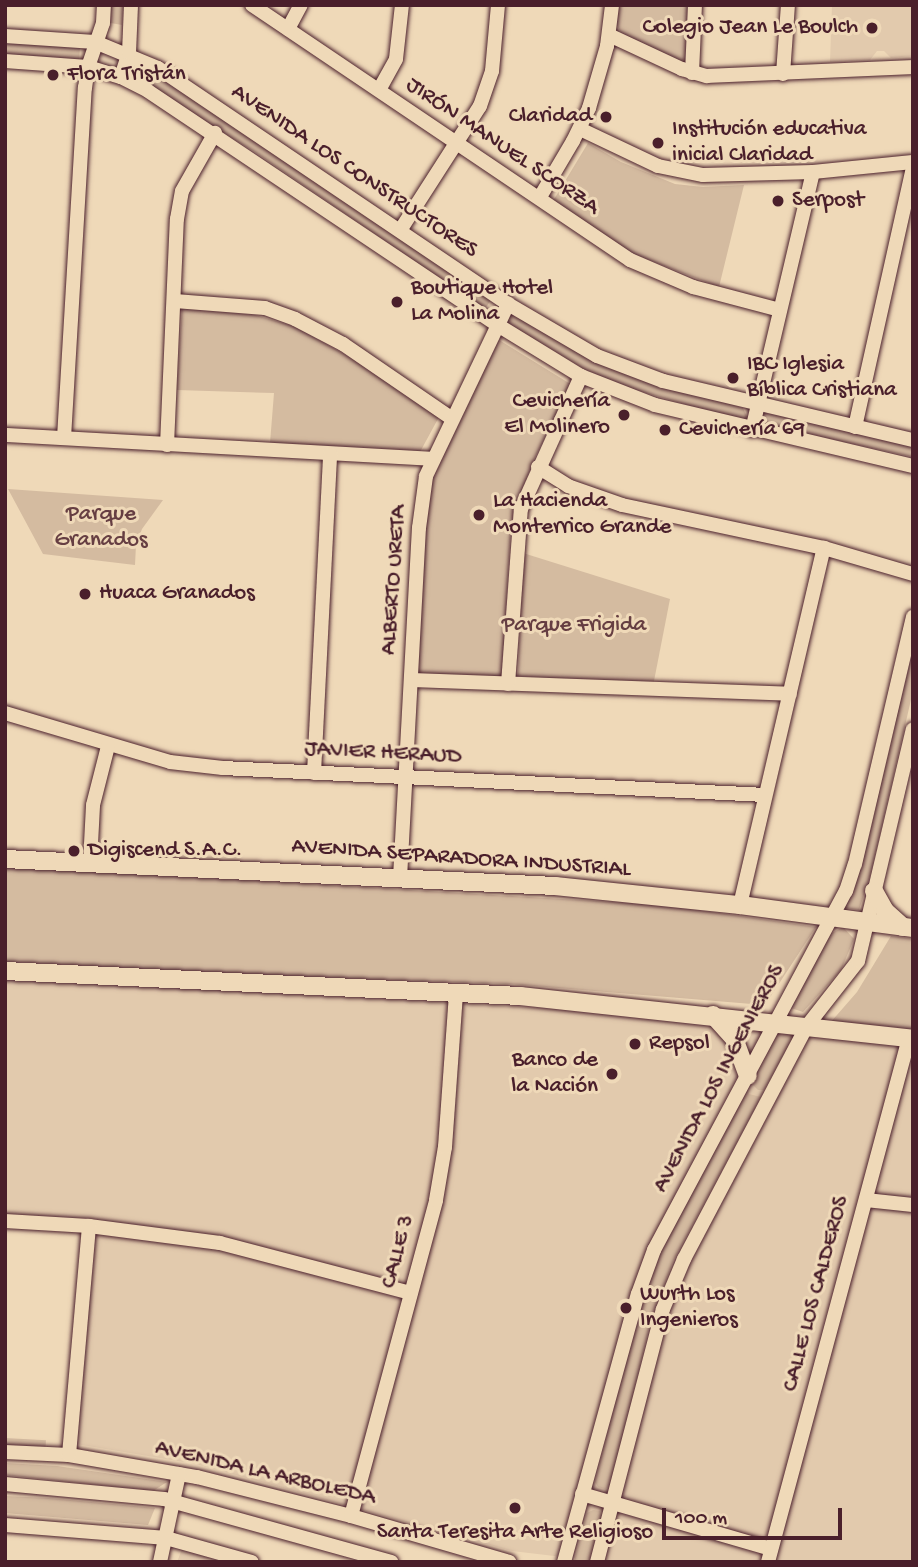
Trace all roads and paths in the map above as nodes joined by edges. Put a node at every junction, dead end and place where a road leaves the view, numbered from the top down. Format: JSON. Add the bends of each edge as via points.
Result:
{"nodes":[{"id":1,"x":104,"y":5,"type":"edge"},
{"id":2,"x":131,"y":5,"type":"edge"},
{"id":3,"x":252,"y":5,"type":"edge"},
{"id":4,"x":301,"y":5,"type":"edge"},
{"id":5,"x":402,"y":5,"type":"edge"},
{"id":6,"x":498,"y":5,"type":"edge"},
{"id":7,"x":612,"y":5,"type":"edge"},
{"id":8,"x":695,"y":5,"type":"edge"},
{"id":9,"x":788,"y":5,"type":"edge"},
{"id":10,"x":288,"y":29,"type":"junction"},
{"id":11,"x":609,"y":34,"type":"junction"},
{"id":12,"x":5,"y":36,"type":"edge"},
{"id":13,"x":95,"y":42,"type":"junction"},
{"id":14,"x":129,"y":53,"type":"junction"},
{"id":15,"x":5,"y":61,"type":"edge"},
{"id":16,"x":88,"y":67,"type":"junction"},
{"id":17,"x":913,"y":67,"type":"edge"},
{"id":18,"x":692,"y":73,"type":"junction"},
{"id":19,"x":783,"y":74,"type":"junction"},
{"id":20,"x":121,"y":77,"type":"junction"},
{"id":21,"x":379,"y":90,"type":"junction"},
{"id":22,"x":580,"y":129,"type":"junction"},
{"id":23,"x":215,"y":134,"type":"junction"},
{"id":24,"x":458,"y":143,"type":"junction"},
{"id":25,"x":913,"y":162,"type":"edge"},
{"id":26,"x":913,"y":168,"type":"edge"},
{"id":27,"x":813,"y":172,"type":"junction"},
{"id":28,"x":540,"y":197,"type":"junction"},
{"id":29,"x":401,"y":229,"type":"junction"},
{"id":30,"x":175,"y":301,"type":"junction"},
{"id":31,"x":508,"y":304,"type":"junction"},
{"id":32,"x":780,"y":310,"type":"junction"},
{"id":33,"x":496,"y":324,"type":"junction"},
{"id":34,"x":582,"y":376,"type":"junction"},
{"id":35,"x":758,"y":404,"type":"junction"},
{"id":36,"x":452,"y":418,"type":"junction"},
{"id":37,"x":855,"y":427,"type":"junction"},
{"id":38,"x":752,"y":430,"type":"junction"},
{"id":39,"x":5,"y":435,"type":"edge"},
{"id":40,"x":64,"y":438,"type":"junction"},
{"id":41,"x":913,"y":440,"type":"edge"},
{"id":42,"x":167,"y":445,"type":"junction"},
{"id":43,"x":330,"y":454,"type":"junction"},
{"id":44,"x":432,"y":459,"type":"junction"},
{"id":45,"x":913,"y":466,"type":"edge"},
{"id":46,"x":538,"y":467,"type":"junction"},
{"id":47,"x":824,"y":548,"type":"junction"},
{"id":48,"x":913,"y":574,"type":"edge"},
{"id":49,"x":913,"y":617,"type":"edge"},
{"id":50,"x":412,"y":680,"type":"junction"},
{"id":51,"x":508,"y":684,"type":"junction"},
{"id":52,"x":790,"y":694,"type":"junction"},
{"id":53,"x":5,"y":713,"type":"edge"},
{"id":54,"x":913,"y":730,"type":"edge"},
{"id":55,"x":108,"y":746,"type":"junction"},
{"id":56,"x":909,"y":765,"type":"edge"},
{"id":57,"x":314,"y":773,"type":"junction"},
{"id":58,"x":407,"y":778,"type":"junction"},
{"id":59,"x":765,"y":795,"type":"junction"},
{"id":60,"x":5,"y":859,"type":"edge"},
{"id":61,"x":90,"y":863,"type":"junction"},
{"id":62,"x":400,"y":878,"type":"junction"},
{"id":63,"x":874,"y":891,"type":"junction"},
{"id":64,"x":740,"y":905,"type":"junction"},
{"id":65,"x":833,"y":918,"type":"junction"},
{"id":66,"x":868,"y":923,"type":"junction"},
{"id":67,"x":908,"y":928,"type":"edge"},
{"id":68,"x":5,"y":971,"type":"edge"},
{"id":69,"x":456,"y":993,"type":"junction"},
{"id":70,"x":713,"y":1015,"type":"junction"},
{"id":71,"x":774,"y":1022,"type":"junction"},
{"id":72,"x":807,"y":1026,"type":"junction"},
{"id":73,"x":911,"y":1039,"type":"edge"},
{"id":74,"x":747,"y":1077,"type":"junction"},
{"id":75,"x":771,"y":1092,"type":"junction"},
{"id":76,"x":866,"y":1200,"type":"junction"},
{"id":77,"x":913,"y":1205,"type":"edge"},
{"id":78,"x":5,"y":1221,"type":"edge"},
{"id":79,"x":89,"y":1226,"type":"junction"},
{"id":80,"x":411,"y":1293,"type":"junction"},
{"id":81,"x":5,"y":1452,"type":"edge"},
{"id":82,"x":69,"y":1455,"type":"junction"},
{"id":83,"x":179,"y":1474,"type":"junction"},
{"id":84,"x":5,"y":1484,"type":"edge"},
{"id":85,"x":582,"y":1494,"type":"junction"},
{"id":86,"x":173,"y":1501,"type":"junction"},
{"id":87,"x":613,"y":1503,"type":"junction"},
{"id":88,"x":351,"y":1516,"type":"junction"},
{"id":89,"x":5,"y":1525,"type":"edge"},
{"id":90,"x":166,"y":1538,"type":"junction"},
{"id":91,"x":770,"y":1555,"type":"edge"},
{"id":92,"x":160,"y":1562,"type":"edge"},
{"id":93,"x":252,"y":1562,"type":"edge"},
{"id":94,"x":390,"y":1562,"type":"edge"},
{"id":95,"x":509,"y":1562,"type":"edge"},
{"id":96,"x":564,"y":1562,"type":"edge"},
{"id":97,"x":597,"y":1562,"type":"edge"}],
"edges":[{"from":1,"to":13,"type":"street"},
{"from":2,"to":14,"type":"street"},
{"from":3,"to":10,"type":"street","name":"JIRÓN MANUEL SCORZA"},
{"from":4,"to":10,"type":"street"},
{"from":5,"to":21,"type":"street","via":[[396,59]]},
{"from":6,"to":24,"type":"street","via":[[489,82]]},
{"from":7,"to":11,"type":"street"},
{"from":8,"to":18,"type":"street"},
{"from":9,"to":19,"type":"street"},
{"from":10,"to":21,"type":"street","name":"JIRÓN MANUEL SCORZA"},
{"from":11,"to":18,"type":"street"},
{"from":11,"to":22,"type":"street"},
{"from":12,"to":13,"type":"street","name":"AVENIDA LOS CONSTRUCTORES"},
{"from":13,"to":14,"type":"street","name":"AVENIDA LOS CONSTRUCTORES"},
{"from":13,"to":16,"type":"street"},
{"from":14,"to":20,"type":"street"},
{"from":14,"to":29,"type":"street","name":"AVENIDA LOS CONSTRUCTORES"},
{"from":15,"to":16,"type":"street","name":"AVENIDA LOS CONSTRUCTORES"},
{"from":16,"to":20,"type":"street","name":"AVENIDA LOS CONSTRUCTORES"},
{"from":16,"to":40,"type":"street"},
{"from":17,"to":19,"type":"street"},
{"from":18,"to":19,"type":"street","via":[[716,77]]},
{"from":20,"to":23,"type":"street","name":"AVENIDA LOS CONSTRUCTORES"},
{"from":21,"to":24,"type":"street","name":"JIRÓN MANUEL SCORZA"},
{"from":22,"to":27,"type":"street","via":[[658,166],[687,173]]},
{"from":22,"to":28,"type":"street"},
{"from":23,"to":30,"type":"street","via":[[182,191]]},
{"from":23,"to":33,"type":"street","name":"AVENIDA LOS CONSTRUCTORES"},
{"from":24,"to":28,"type":"street","name":"JIRÓN MANUEL SCORZA"},
{"from":24,"to":29,"type":"street"},
{"from":25,"to":27,"type":"street"},
{"from":26,"to":37,"type":"street"},
{"from":27,"to":32,"type":"street"},
{"from":28,"to":32,"type":"street","name":"JIRÓN MANUEL SCORZA","via":[[589,234],[664,276]]},
{"from":29,"to":31,"type":"street","name":"AVENIDA LOS CONSTRUCTORES"},
{"from":30,"to":36,"type":"street","via":[[265,308],[295,319],[343,344]]},
{"from":30,"to":42,"type":"street"},
{"from":31,"to":33,"type":"street","name":"ALBERTO URETA"},
{"from":31,"to":35,"type":"street","name":"AVENIDA LOS CONSTRUCTORES","via":[[597,356],[663,381]]},
{"from":32,"to":35,"type":"street"},
{"from":33,"to":34,"type":"street","name":"AVENIDA LOS CONSTRUCTORES"},
{"from":33,"to":36,"type":"street","name":"ALBERTO URETA"},
{"from":34,"to":38,"type":"street","name":"AVENIDA LOS CONSTRUCTORES","via":[[655,405]]},
{"from":34,"to":46,"type":"street"},
{"from":35,"to":37,"type":"street","name":"AVENIDA LOS CONSTRUCTORES"},
{"from":35,"to":38,"type":"street"},
{"from":36,"to":44,"type":"street","name":"ALBERTO URETA"},
{"from":37,"to":41,"type":"street","name":"AVENIDA LOS CONSTRUCTORES"},
{"from":38,"to":45,"type":"street","name":"AVENIDA LOS CONSTRUCTORES"},
{"from":39,"to":40,"type":"street"},
{"from":40,"to":42,"type":"street"},
{"from":42,"to":43,"type":"street"},
{"from":43,"to":44,"type":"street"},
{"from":43,"to":57,"type":"street"},
{"from":44,"to":50,"type":"street","name":"ALBERTO URETA","via":[[419,527]]},
{"from":46,"to":47,"type":"street","via":[[568,486],[622,505]]},
{"from":46,"to":51,"type":"street","via":[[521,509],[516,543]]},
{"from":47,"to":48,"type":"street"},
{"from":47,"to":52,"type":"street"},
{"from":49,"to":65,"type":"street","name":"AVENIDA LOS INGENIEROS","via":[[855,864]]},
{"from":50,"to":51,"type":"street"},
{"from":50,"to":58,"type":"street","name":"ALBERTO URETA"},
{"from":51,"to":52,"type":"street"},
{"from":52,"to":59,"type":"street"},
{"from":53,"to":55,"type":"street","name":"JAVIER HERAUD","via":[[72,730]]},
{"from":54,"to":56,"type":"street"},
{"from":55,"to":57,"type":"street","name":"JAVIER HERAUD","via":[[170,762]]},
{"from":55,"to":61,"type":"street","via":[[93,805]]},
{"from":56,"to":63,"type":"street"},
{"from":57,"to":58,"type":"street","name":"JAVIER HERAUD"},
{"from":58,"to":59,"type":"street","name":"JAVIER HERAUD"},
{"from":58,"to":62,"type":"street","name":"ALBERTO URETA"},
{"from":59,"to":64,"type":"street"},
{"from":60,"to":61,"type":"main road","name":"AVENIDA SEPARADORA INDUSTRIAL"},
{"from":61,"to":62,"type":"main road","name":"AVENIDA SEPARADORA INDUSTRIAL"},
{"from":62,"to":64,"type":"main road","name":"AVENIDA SEPARADORA INDUSTRIAL","via":[[555,886]]},
{"from":63,"to":66,"type":"street"},
{"from":63,"to":67,"type":"main road","via":[[885,911]]},
{"from":64,"to":65,"type":"main road","name":"AVENIDA SEPARADORA INDUSTRIAL"},
{"from":65,"to":66,"type":"main road","name":"AVENIDA SEPARADORA INDUSTRIAL"},
{"from":65,"to":71,"type":"street","name":"AVENIDA LOS INGENIEROS"},
{"from":66,"to":67,"type":"main road","name":"AVENIDA SEPARADORA INDUSTRIAL"},
{"from":66,"to":72,"type":"street","via":[[858,961]]},
{"from":68,"to":69,"type":"main road"},
{"from":69,"to":70,"type":"main road"},
{"from":69,"to":80,"type":"street","name":"CALLE 3","via":[[445,1147]]},
{"from":70,"to":71,"type":"main road"},
{"from":70,"to":74,"type":"main road","via":[[734,1038]]},
{"from":71,"to":72,"type":"main road"},
{"from":71,"to":74,"type":"street","name":"AVENIDA LOS INGENIEROS"},
{"from":72,"to":73,"type":"main road"},
{"from":72,"to":75,"type":"street"},
{"from":73,"to":76,"type":"street","name":"CALLE LOS CALDEROS"},
{"from":74,"to":75,"type":"street","via":[[752,1090]]},
{"from":74,"to":85,"type":"street","name":"AVENIDA LOS INGENIEROS","via":[[654,1250]]},
{"from":75,"to":87,"type":"street","via":[[663,1309]]},
{"from":76,"to":77,"type":"street"},
{"from":76,"to":91,"type":"street","name":"CALLE LOS CALDEROS"},
{"from":78,"to":79,"type":"street"},
{"from":79,"to":80,"type":"street","via":[[220,1243]]},
{"from":79,"to":82,"type":"street"},
{"from":80,"to":88,"type":"street","name":"CALLE 3"},
{"from":81,"to":82,"type":"street","name":"AVENIDA LA ARBOLEDA"},
{"from":82,"to":83,"type":"street","name":"AVENIDA LA ARBOLEDA"},
{"from":83,"to":86,"type":"street"},
{"from":83,"to":88,"type":"street","name":"AVENIDA LA ARBOLEDA"},
{"from":84,"to":86,"type":"street","name":"AVENIDA LA ARBOLEDA"},
{"from":85,"to":87,"type":"street"},
{"from":85,"to":96,"type":"street","name":"AVENIDA LOS INGENIEROS"},
{"from":86,"to":90,"type":"street"},
{"from":86,"to":94,"type":"street","name":"AVENIDA LA ARBOLEDA"},
{"from":87,"to":91,"type":"street"},
{"from":87,"to":97,"type":"street"},
{"from":88,"to":95,"type":"street","name":"AVENIDA LA ARBOLEDA"},
{"from":89,"to":90,"type":"street"},
{"from":90,"to":92,"type":"street"},
{"from":90,"to":93,"type":"street"}]}
